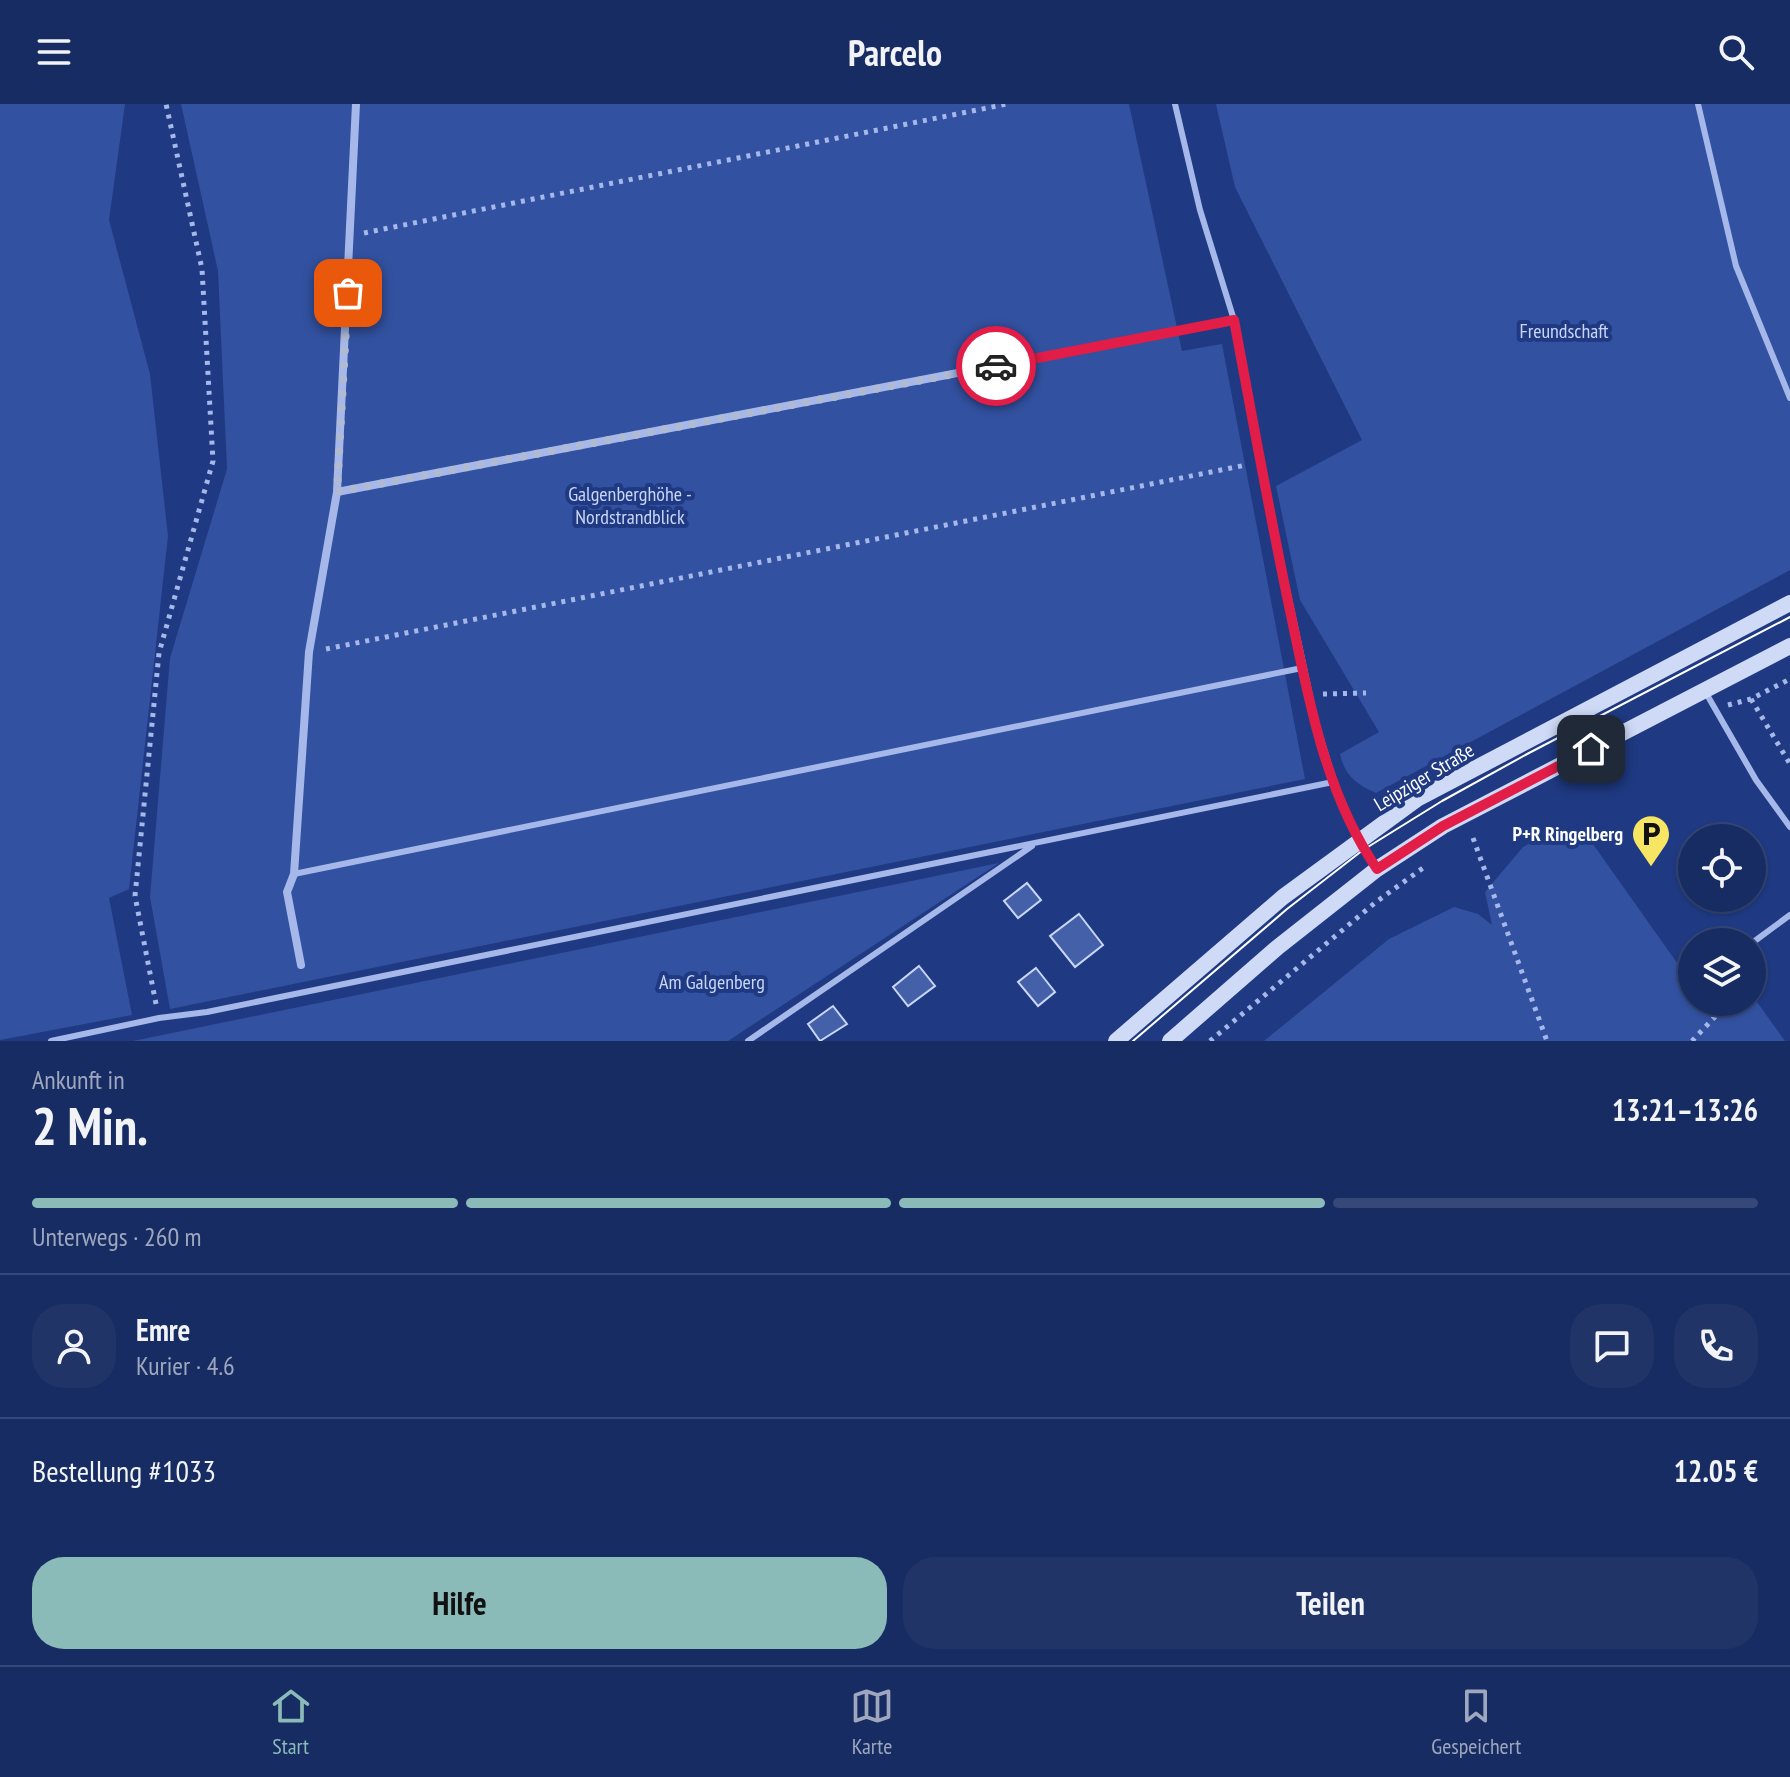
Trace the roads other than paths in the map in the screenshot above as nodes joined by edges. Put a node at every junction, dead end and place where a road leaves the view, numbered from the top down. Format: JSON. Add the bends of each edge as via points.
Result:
{"nodes":[{"id":1,"x":356,"y":104,"type":"edge"},
{"id":2,"x":1175,"y":104,"type":"edge"},
{"id":3,"x":1698,"y":104,"type":"edge"},
{"id":4,"x":1234,"y":320,"type":"junction"},
{"id":5,"x":1790,"y":398,"type":"edge"},
{"id":6,"x":337,"y":492,"type":"junction"},
{"id":7,"x":1790,"y":603,"type":"edge"},
{"id":8,"x":1790,"y":646,"type":"edge"},
{"id":9,"x":1302,"y":668,"type":"junction"},
{"id":10,"x":1704,"y":690,"type":"junction"},
{"id":11,"x":1333,"y":782,"type":"junction"},
{"id":12,"x":1790,"y":827,"type":"edge"},
{"id":13,"x":1360,"y":840,"type":"junction"},
{"id":14,"x":1035,"y":845,"type":"junction"},
{"id":15,"x":1377,"y":869,"type":"junction"},
{"id":16,"x":294,"y":874,"type":"junction"},
{"id":17,"x":1790,"y":915,"type":"edge"},
{"id":18,"x":1766,"y":933,"type":"edge"},
{"id":19,"x":301,"y":965,"type":"dead end"},
{"id":20,"x":51,"y":1041,"type":"edge"},
{"id":21,"x":748,"y":1041,"type":"edge"},
{"id":22,"x":1116,"y":1041,"type":"edge"},
{"id":23,"x":1170,"y":1041,"type":"edge"}],
"edges":[{"from":1,"to":6,"type":"street"},
{"from":2,"to":4,"type":"lane"},
{"from":3,"to":5,"type":"lane","via":[[1736,266]]},
{"from":4,"to":6,"type":"street"},
{"from":4,"to":9,"type":"lane"},
{"from":6,"to":16,"type":"street","via":[[309,652]]},
{"from":7,"to":13,"type":"main road","name":"Leipziger Straße","via":[[1417,799]]},
{"from":8,"to":10,"type":"main road"},
{"from":9,"to":11,"type":"lane"},
{"from":9,"to":16,"type":"lane"},
{"from":10,"to":12,"type":"lane"},
{"from":10,"to":15,"type":"main road","via":[[1443,826]]},
{"from":11,"to":13,"type":"lane"},
{"from":11,"to":14,"type":"lane"},
{"from":13,"to":15,"type":"lane"},
{"from":13,"to":22,"type":"main road","name":"Leipziger Straße","via":[[1283,897]]},
{"from":14,"to":20,"type":"lane"},
{"from":14,"to":21,"type":"lane"},
{"from":15,"to":23,"type":"main road"},
{"from":16,"to":19,"type":"street","via":[[287,892]]},
{"from":17,"to":18,"type":"lane"}]}
